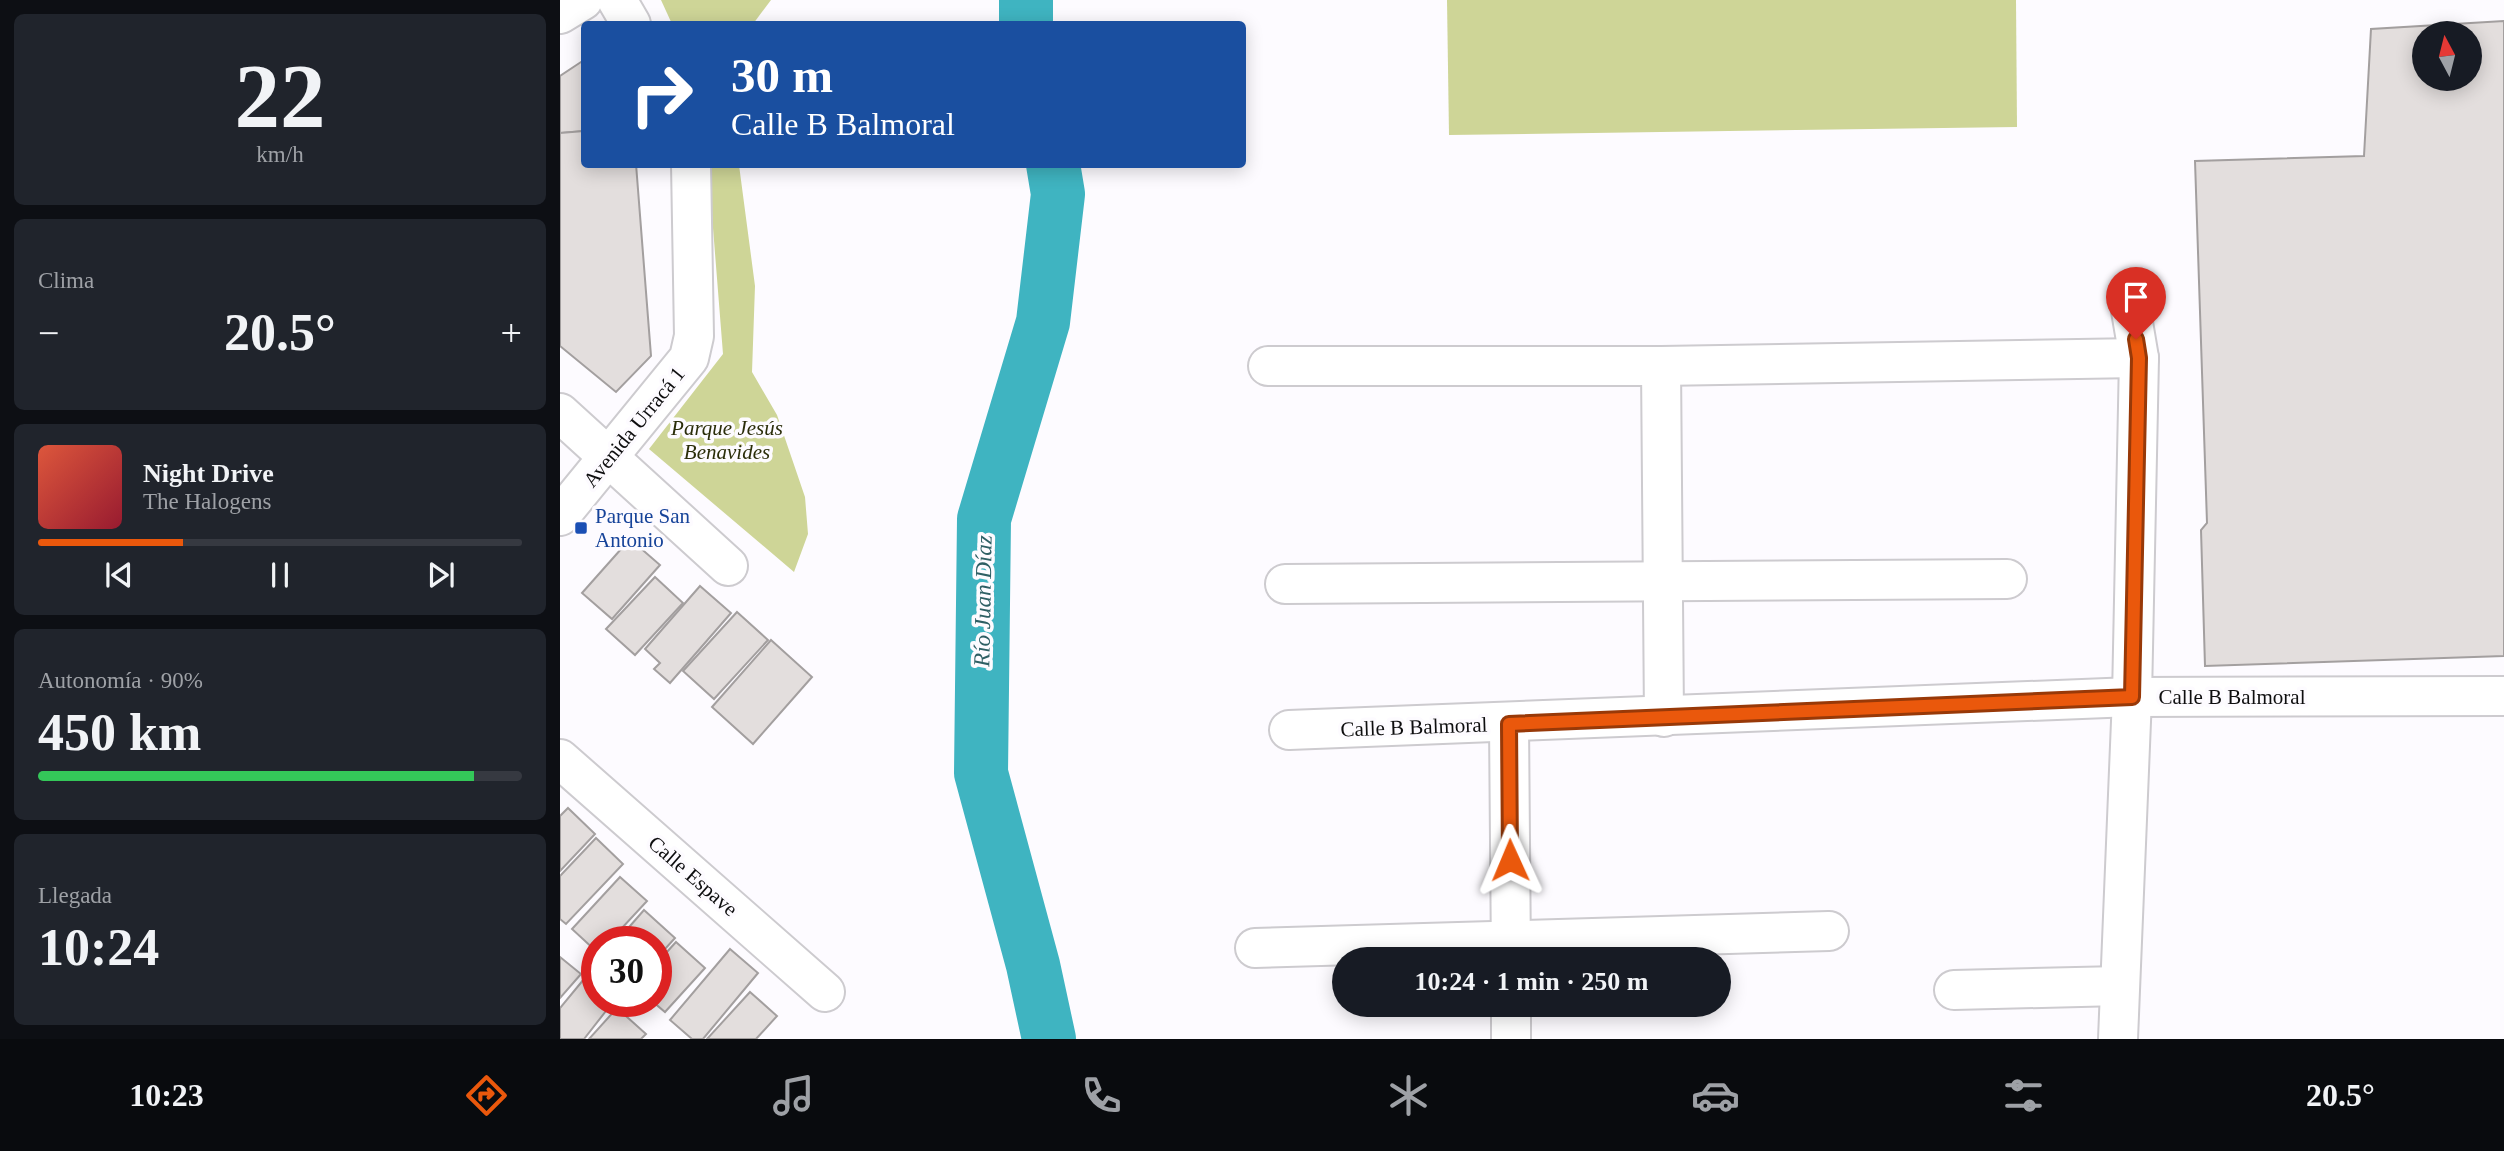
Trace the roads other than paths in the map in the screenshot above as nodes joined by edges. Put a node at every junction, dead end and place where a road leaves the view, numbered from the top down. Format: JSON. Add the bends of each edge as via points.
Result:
{"nodes":[{"id":1,"x":583,"y":0,"type":"edge"},
{"id":2,"x":617,"y":0,"type":"edge"},
{"id":3,"x":560,"y":14,"type":"edge"},
{"id":4,"x":629,"y":21,"type":"edge"},
{"id":5,"x":691,"y":168,"type":"edge"},
{"id":6,"x":2129,"y":299,"type":"dead end"},
{"id":7,"x":2139,"y":358,"type":"junction"},
{"id":8,"x":1268,"y":366,"type":"dead end"},
{"id":9,"x":1661,"y":366,"type":"junction"},
{"id":10,"x":560,"y":413,"type":"edge"},
{"id":11,"x":610,"y":457,"type":"junction"},
{"id":12,"x":560,"y":516,"type":"edge"},
{"id":13,"x":728,"y":566,"type":"dead end"},
{"id":14,"x":2007,"y":579,"type":"dead end"},
{"id":15,"x":1662,"y":582,"type":"junction"},
{"id":16,"x":1285,"y":584,"type":"dead end"},
{"id":17,"x":2504,"y":696,"type":"edge"},
{"id":18,"x":2132,"y":697,"type":"junction"},
{"id":19,"x":1664,"y":717,"type":"junction"},
{"id":20,"x":1509,"y":724,"type":"junction"},
{"id":21,"x":1289,"y":730,"type":"dead end"},
{"id":22,"x":560,"y":759,"type":"edge"},
{"id":23,"x":1829,"y":931,"type":"dead end"},
{"id":24,"x":1511,"y":947,"type":"edge"},
{"id":25,"x":1561,"y":947,"type":"edge"},
{"id":26,"x":1255,"y":948,"type":"dead end"},
{"id":27,"x":1332,"y":949,"type":"edge"},
{"id":28,"x":2120,"y":986,"type":"junction"},
{"id":29,"x":1954,"y":989,"type":"dead end"},
{"id":30,"x":825,"y":992,"type":"dead end"},
{"id":31,"x":1511,"y":1017,"type":"edge"},
{"id":32,"x":1511,"y":1039,"type":"edge"},
{"id":33,"x":2118,"y":1039,"type":"edge"}],
"edges":[{"from":1,"to":3,"type":"street"},
{"from":2,"to":4,"type":"street"},
{"from":5,"to":11,"type":"street","name":"Avenida Urracá 1","via":[[692,351]]},
{"from":6,"to":7,"type":"street"},
{"from":7,"to":9,"type":"street"},
{"from":7,"to":18,"type":"street"},
{"from":8,"to":9,"type":"street"},
{"from":9,"to":15,"type":"street"},
{"from":10,"to":11,"type":"street"},
{"from":11,"to":12,"type":"street","name":"Avenida Urracá 1"},
{"from":11,"to":13,"type":"street"},
{"from":14,"to":15,"type":"street"},
{"from":15,"to":16,"type":"street"},
{"from":15,"to":19,"type":"street"},
{"from":17,"to":18,"type":"street","name":"Calle B Balmoral"},
{"from":18,"to":19,"type":"street","name":"Calle B Balmoral"},
{"from":18,"to":28,"type":"street"},
{"from":19,"to":20,"type":"street","name":"Calle B Balmoral"},
{"from":20,"to":21,"type":"street","name":"Calle B Balmoral"},
{"from":20,"to":24,"type":"street"},
{"from":22,"to":30,"type":"street","name":"Calle Espave"},
{"from":23,"to":25,"type":"street"},
{"from":26,"to":27,"type":"street"},
{"from":28,"to":29,"type":"street"},
{"from":28,"to":33,"type":"street"},
{"from":31,"to":32,"type":"street"}]}
